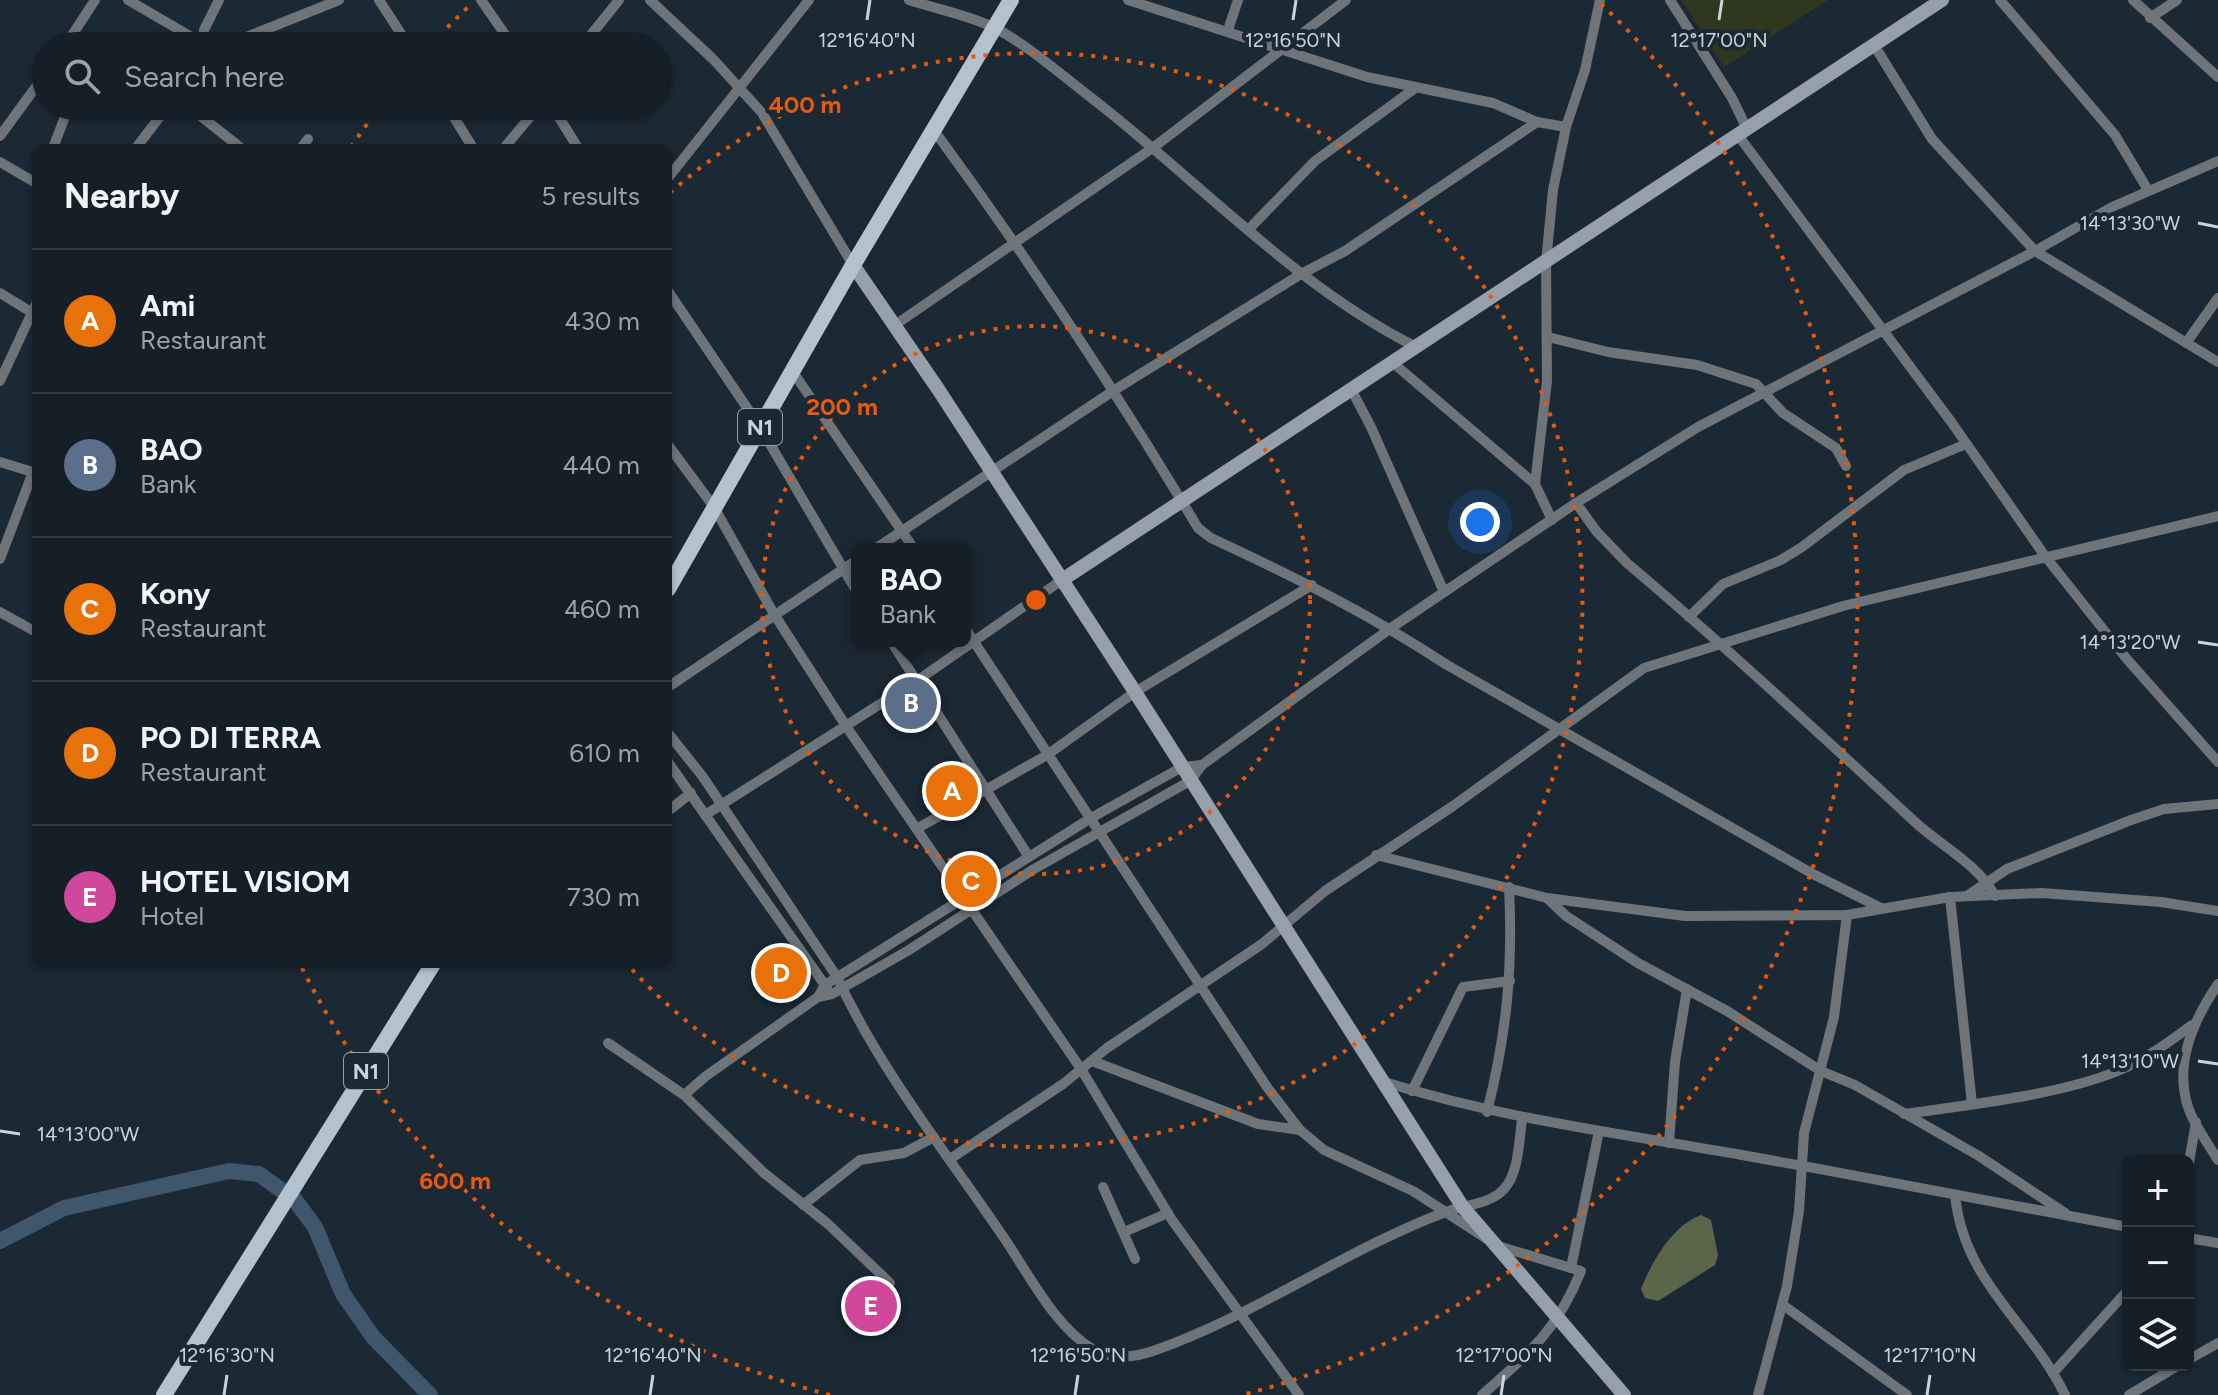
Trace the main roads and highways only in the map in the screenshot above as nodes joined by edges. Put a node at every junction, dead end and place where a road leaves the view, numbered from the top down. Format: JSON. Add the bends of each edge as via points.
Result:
{"nodes":[{"id":1,"x":1011,"y":0,"type":"edge"},
{"id":2,"x":1942,"y":0,"type":"edge"},
{"id":3,"x":853,"y":265,"type":"junction"},
{"id":4,"x":1062,"y":580,"type":"junction"},
{"id":5,"x":672,"y":582,"type":"edge"},
{"id":6,"x":431,"y":968,"type":"edge"},
{"id":7,"x":164,"y":1395,"type":"edge"},
{"id":8,"x":1624,"y":1395,"type":"edge"}],
"edges":[{"from":1,"to":3,"type":"main road","number":"N1"},
{"from":2,"to":4,"type":"main road"},
{"from":3,"to":4,"type":"main road"},
{"from":3,"to":5,"type":"main road","number":"N1"},
{"from":4,"to":8,"type":"main road","via":[[1462,1206]]},
{"from":6,"to":7,"type":"main road","number":"N1"}]}
